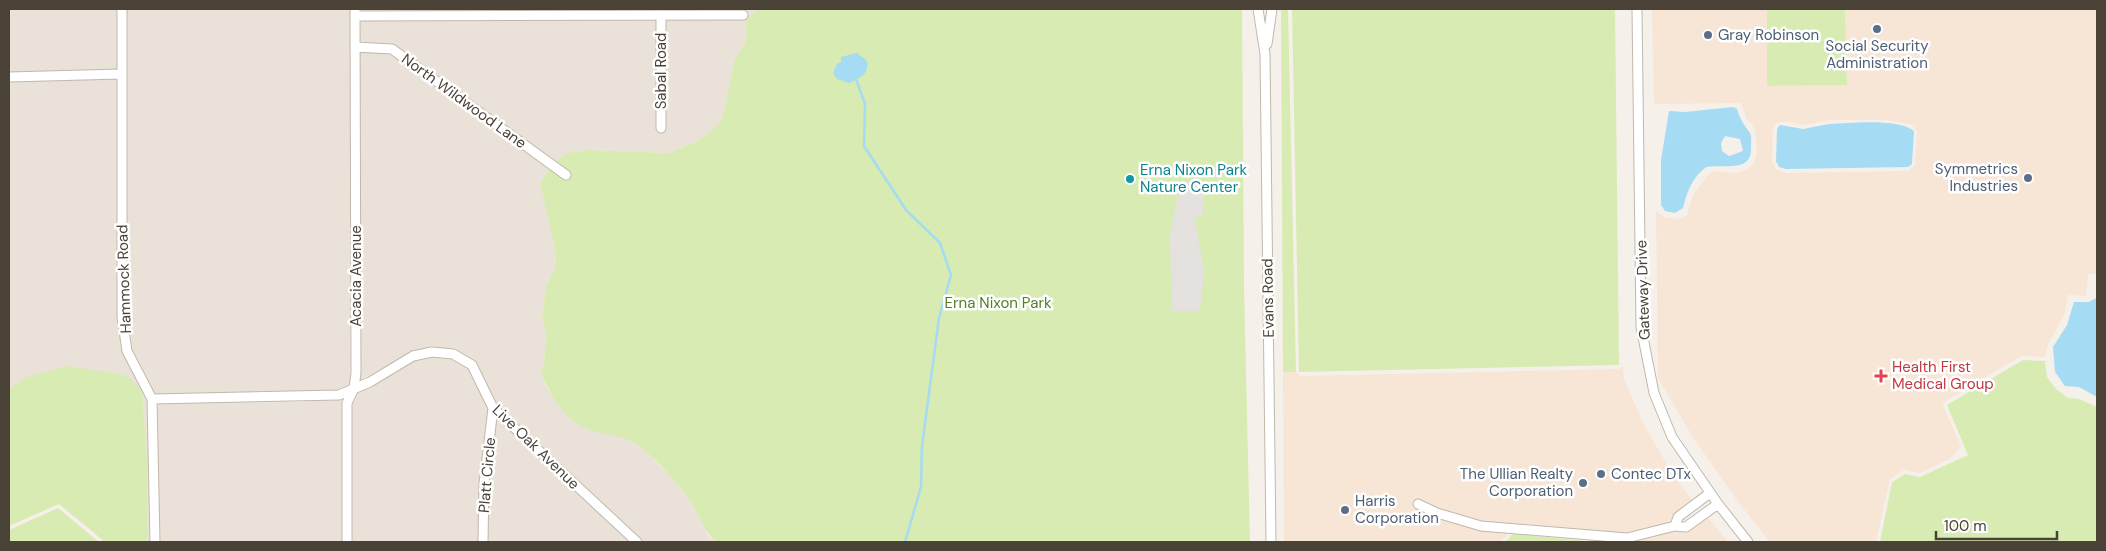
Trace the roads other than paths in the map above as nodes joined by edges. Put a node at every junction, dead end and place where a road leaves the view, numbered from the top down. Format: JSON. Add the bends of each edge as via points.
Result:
{"nodes":[{"id":1,"x":122,"y":9,"type":"edge"},
{"id":2,"x":1258,"y":9,"type":"edge"},
{"id":3,"x":1272,"y":9,"type":"edge"},
{"id":4,"x":1637,"y":9,"type":"edge"},
{"id":5,"x":355,"y":12,"type":"edge"},
{"id":6,"x":661,"y":15,"type":"junction"},
{"id":7,"x":742,"y":15,"type":"dead end"},
{"id":8,"x":355,"y":47,"type":"junction"},
{"id":9,"x":1265,"y":54,"type":"junction"},
{"id":10,"x":121,"y":74,"type":"junction"},
{"id":11,"x":9,"y":77,"type":"edge"},
{"id":12,"x":661,"y":128,"type":"dead end"},
{"id":13,"x":566,"y":175,"type":"dead end"},
{"id":14,"x":354,"y":388,"type":"junction"},
{"id":15,"x":152,"y":399,"type":"junction"},
{"id":16,"x":493,"y":408,"type":"junction"},
{"id":17,"x":1710,"y":493,"type":"junction"},
{"id":18,"x":1418,"y":504,"type":"dead end"},
{"id":19,"x":1718,"y":504,"type":"junction"},
{"id":20,"x":1676,"y":526,"type":"junction"},
{"id":21,"x":155,"y":542,"type":"edge"},
{"id":22,"x":347,"y":542,"type":"edge"},
{"id":23,"x":483,"y":542,"type":"edge"},
{"id":24,"x":637,"y":542,"type":"edge"},
{"id":25,"x":1271,"y":542,"type":"edge"},
{"id":26,"x":1748,"y":542,"type":"edge"}],
"edges":[{"from":1,"to":10,"type":"street","name":"Hammock Road"},
{"from":2,"to":9,"type":"street","name":"Evans Road"},
{"from":3,"to":9,"type":"street","name":"Evans Road"},
{"from":4,"to":17,"type":"street","name":"Gateway Drive","via":[[1641,327],[1654,393],[1672,437]]},
{"from":5,"to":6,"type":"street"},
{"from":5,"to":8,"type":"street","name":"Acacia Avenue"},
{"from":6,"to":7,"type":"street"},
{"from":6,"to":12,"type":"street","name":"Sabal Road"},
{"from":8,"to":13,"type":"street","name":"North Wildwood Lane","via":[[392,49]]},
{"from":8,"to":14,"type":"street","name":"Acacia Avenue"},
{"from":9,"to":25,"type":"street","name":"Evans Road"},
{"from":10,"to":11,"type":"street"},
{"from":10,"to":15,"type":"street","name":"Hammock Road","via":[[122,317],[127,351]]},
{"from":14,"to":15,"type":"street","name":"Live Oak Avenue","via":[[339,395]]},
{"from":14,"to":16,"type":"street","name":"Live Oak Avenue","via":[[413,356],[432,352],[453,354],[472,365]]},
{"from":14,"to":22,"type":"street","name":"Acacia Avenue","via":[[347,403]]},
{"from":15,"to":21,"type":"street","name":"Hammock Road"},
{"from":16,"to":23,"type":"street","name":"Platt Circle","via":[[484,484]]},
{"from":16,"to":24,"type":"street","name":"Live Oak Avenue"},
{"from":17,"to":19,"type":"street","name":"Gateway Drive"},
{"from":17,"to":20,"type":"street","via":[[1678,517]]},
{"from":18,"to":20,"type":"street","via":[[1481,526],[1530,531],[1627,538]]},
{"from":19,"to":20,"type":"street","via":[[1686,526]]},
{"from":19,"to":26,"type":"street","name":"Gateway Drive"}]}
